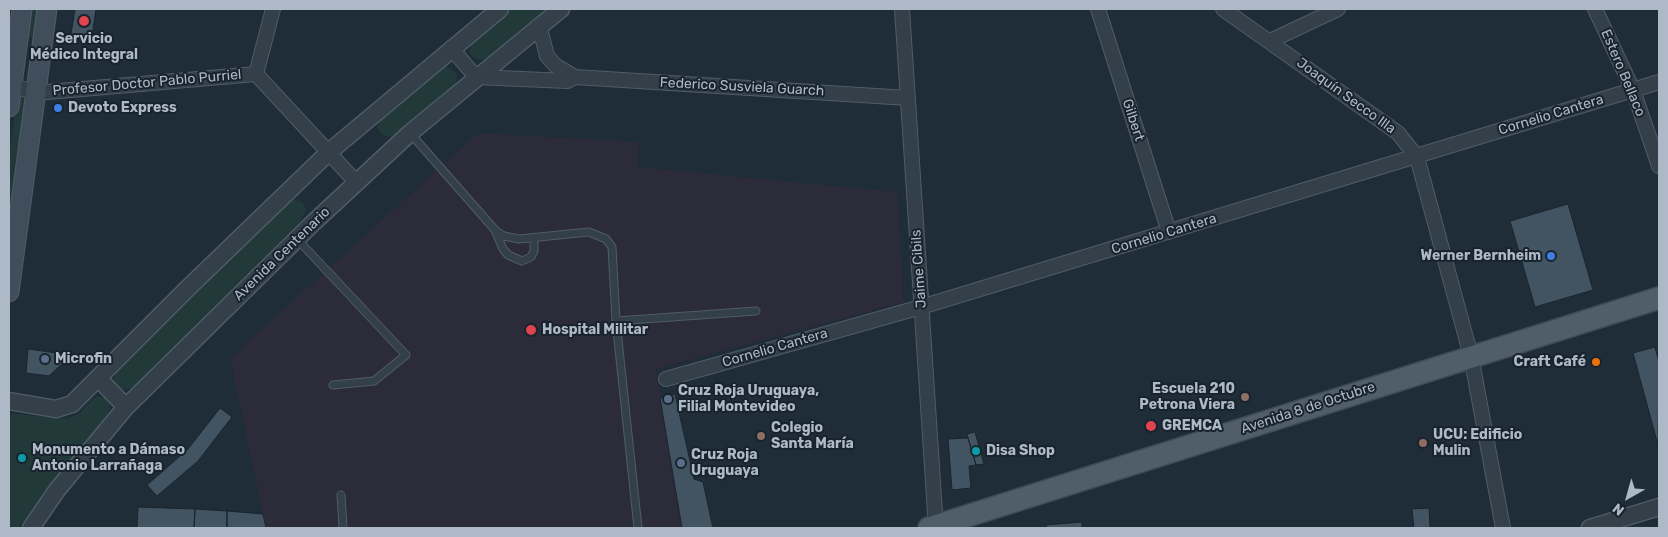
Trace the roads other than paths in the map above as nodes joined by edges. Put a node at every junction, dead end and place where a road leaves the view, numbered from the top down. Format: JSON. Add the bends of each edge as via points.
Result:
{"nodes":[{"id":1,"x":22,"y":9,"type":"edge"},
{"id":2,"x":47,"y":9,"type":"edge"},
{"id":3,"x":273,"y":9,"type":"edge"},
{"id":4,"x":500,"y":9,"type":"edge"},
{"id":5,"x":561,"y":9,"type":"edge"},
{"id":6,"x":902,"y":9,"type":"edge"},
{"id":7,"x":1098,"y":9,"type":"edge"},
{"id":8,"x":1224,"y":9,"type":"edge"},
{"id":9,"x":1338,"y":9,"type":"edge"},
{"id":10,"x":1595,"y":9,"type":"edge"},
{"id":11,"x":539,"y":25,"type":"junction"},
{"id":12,"x":1270,"y":41,"type":"junction"},
{"id":13,"x":451,"y":48,"type":"junction"},
{"id":14,"x":256,"y":74,"type":"junction"},
{"id":15,"x":476,"y":77,"type":"junction"},
{"id":16,"x":575,"y":77,"type":"junction"},
{"id":17,"x":10,"y":81,"type":"edge"},
{"id":18,"x":1659,"y":82,"type":"edge"},
{"id":19,"x":1634,"y":90,"type":"junction"},
{"id":20,"x":36,"y":93,"type":"junction"},
{"id":21,"x":908,"y":98,"type":"junction"},
{"id":22,"x":9,"y":107,"type":"edge"},
{"id":23,"x":410,"y":133,"type":"junction"},
{"id":24,"x":329,"y":152,"type":"junction"},
{"id":25,"x":1417,"y":157,"type":"junction"},
{"id":26,"x":1659,"y":166,"type":"edge"},
{"id":27,"x":356,"y":182,"type":"junction"},
{"id":28,"x":495,"y":229,"type":"junction"},
{"id":29,"x":1169,"y":232,"type":"junction"},
{"id":30,"x":297,"y":238,"type":"junction"},
{"id":31,"x":534,"y":238,"type":"junction"},
{"id":32,"x":9,"y":292,"type":"edge"},
{"id":33,"x":1659,"y":298,"type":"edge"},
{"id":34,"x":922,"y":307,"type":"junction"},
{"id":35,"x":756,"y":310,"type":"dead end"},
{"id":36,"x":616,"y":321,"type":"junction"},
{"id":37,"x":1471,"y":356,"type":"junction"},
{"id":38,"x":98,"y":378,"type":"junction"},
{"id":39,"x":666,"y":379,"type":"dead end"},
{"id":40,"x":333,"y":385,"type":"dead end"},
{"id":41,"x":9,"y":401,"type":"edge"},
{"id":42,"x":126,"y":407,"type":"junction"},
{"id":43,"x":341,"y":496,"type":"dead end"},
{"id":44,"x":1659,"y":507,"type":"edge"},
{"id":45,"x":32,"y":528,"type":"edge"},
{"id":46,"x":343,"y":528,"type":"edge"},
{"id":47,"x":638,"y":528,"type":"edge"},
{"id":48,"x":934,"y":528,"type":"edge"},
{"id":49,"x":1503,"y":528,"type":"edge"},
{"id":50,"x":1590,"y":528,"type":"edge"}],
"edges":[{"from":1,"to":17,"type":"main road"},
{"from":2,"to":20,"type":"main road"},
{"from":3,"to":14,"type":"street"},
{"from":4,"to":13,"type":"street"},
{"from":5,"to":11,"type":"street","name":"Avenida Centenario"},
{"from":6,"to":21,"type":"street","name":"Jaime Cibils"},
{"from":7,"to":29,"type":"street","name":"Gilbert"},
{"from":8,"to":12,"type":"street","name":"Joaquín Secco Illa"},
{"from":9,"to":12,"type":"street"},
{"from":10,"to":19,"type":"street","name":"Estero Bellaco"},
{"from":11,"to":15,"type":"street","name":"Avenida Centenario"},
{"from":11,"to":16,"type":"street","name":"Federico Susviela Guarch","via":[[547,56],[556,66]]},
{"from":12,"to":25,"type":"street","name":"Joaquín Secco Illa","via":[[1398,133]]},
{"from":13,"to":15,"type":"street"},
{"from":13,"to":24,"type":"street"},
{"from":14,"to":20,"type":"street","name":"Profesor Doctor Pablo Purriel"},
{"from":14,"to":24,"type":"street","name":"Profesor Doctor Pablo Purriel"},
{"from":15,"to":16,"type":"street","name":"Federico Susviela Guarch","via":[[568,81]]},
{"from":15,"to":23,"type":"street","name":"Avenida Centenario"},
{"from":16,"to":21,"type":"street","name":"Federico Susviela Guarch"},
{"from":17,"to":20,"type":"street","name":"Profesor Doctor Pablo Purriel"},
{"from":17,"to":22,"type":"main road"},
{"from":18,"to":19,"type":"street","name":"Cornelio Cantera"},
{"from":19,"to":25,"type":"street","name":"Cornelio Cantera"},
{"from":19,"to":26,"type":"street","name":"Estero Bellaco"},
{"from":20,"to":32,"type":"main road"},
{"from":21,"to":34,"type":"street","name":"Jaime Cibils"},
{"from":23,"to":27,"type":"street","name":"Avenida Centenario"},
{"from":23,"to":28,"type":"lane"},
{"from":24,"to":27,"type":"street","name":"Profesor Doctor Pablo Purriel"},
{"from":24,"to":38,"type":"street"},
{"from":25,"to":29,"type":"street","name":"Cornelio Cantera"},
{"from":25,"to":37,"type":"street","name":"Joaquín Secco Illa"},
{"from":27,"to":30,"type":"street","name":"Avenida Centenario"},
{"from":28,"to":31,"type":"lane","via":[[512,239]]},
{"from":28,"to":31,"type":"lane","via":[[508,255],[522,261],[531,257]]},
{"from":29,"to":34,"type":"street","name":"Cornelio Cantera"},
{"from":30,"to":40,"type":"lane","via":[[406,355],[374,382]]},
{"from":30,"to":42,"type":"street","name":"Avenida Centenario"},
{"from":31,"to":36,"type":"lane","via":[[590,232],[606,239],[612,247]]},
{"from":33,"to":37,"type":"main road","name":"Avenida 8 de Octubre"},
{"from":34,"to":39,"type":"street","name":"Cornelio Cantera"},
{"from":34,"to":48,"type":"street","name":"Jaime Cibils"},
{"from":35,"to":36,"type":"lane"},
{"from":36,"to":47,"type":"lane"},
{"from":37,"to":48,"type":"main road","name":"Avenida 8 de Octubre"},
{"from":37,"to":49,"type":"street","name":"Joaquín Secco Illa"},
{"from":38,"to":41,"type":"street","via":[[65,407],[56,409]]},
{"from":38,"to":42,"type":"street"},
{"from":42,"to":45,"type":"street","name":"Avenida Centenario","via":[[57,490]]},
{"from":43,"to":46,"type":"lane"},
{"from":44,"to":50,"type":"street"}]}
